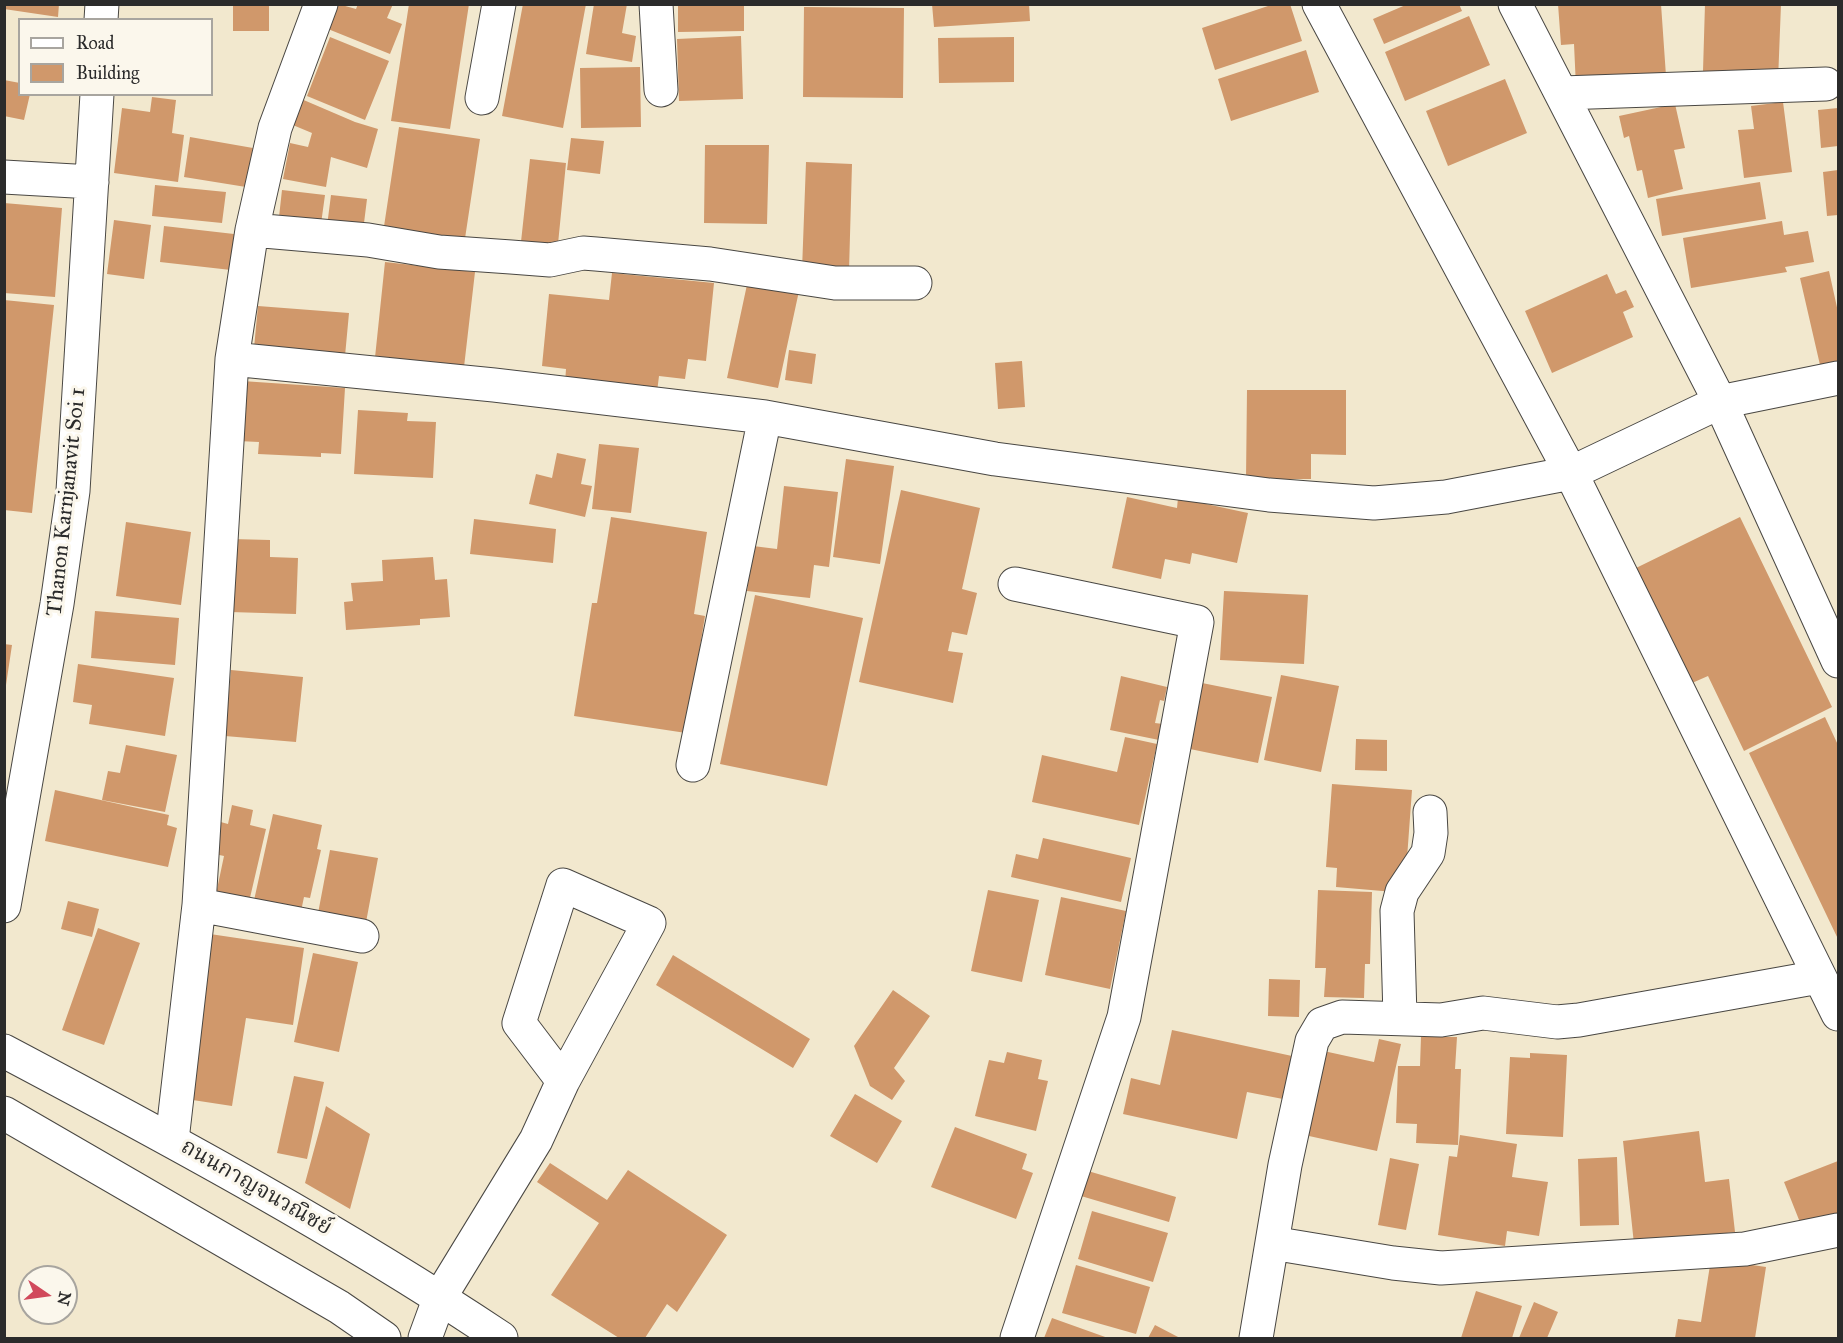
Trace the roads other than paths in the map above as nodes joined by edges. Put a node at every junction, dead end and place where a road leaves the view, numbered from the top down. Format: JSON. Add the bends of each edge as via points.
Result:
{"nodes":[{"id":1,"x":321,"y":4,"type":"edge"},
{"id":2,"x":499,"y":4,"type":"edge"},
{"id":3,"x":656,"y":4,"type":"edge"},
{"id":4,"x":1320,"y":4,"type":"edge"},
{"id":5,"x":1515,"y":4,"type":"edge"},
{"id":6,"x":1826,"y":84,"type":"dead end"},
{"id":7,"x":661,"y":90,"type":"dead end"},
{"id":8,"x":1562,"y":93,"type":"junction"},
{"id":9,"x":97,"y":96,"type":"edge"},
{"id":10,"x":482,"y":98,"type":"dead end"},
{"id":11,"x":4,"y":177,"type":"edge"},
{"id":12,"x":92,"y":182,"type":"junction"},
{"id":13,"x":252,"y":230,"type":"junction"},
{"id":14,"x":915,"y":283,"type":"dead end"},
{"id":15,"x":232,"y":359,"type":"junction"},
{"id":16,"x":1839,"y":378,"type":"edge"},
{"id":17,"x":1720,"y":402,"type":"junction"},
{"id":18,"x":765,"y":417,"type":"junction"},
{"id":19,"x":1571,"y":473,"type":"junction"},
{"id":20,"x":1015,"y":584,"type":"dead end"},
{"id":21,"x":1839,"y":661,"type":"edge"},
{"id":22,"x":693,"y":765,"type":"dead end"},
{"id":23,"x":1430,"y":812,"type":"dead end"},
{"id":24,"x":199,"y":905,"type":"junction"},
{"id":25,"x":4,"y":906,"type":"edge"},
{"id":26,"x":362,"y":936,"type":"dead end"},
{"id":27,"x":1819,"y":977,"type":"junction"},
{"id":28,"x":1839,"y":1014,"type":"edge"},
{"id":29,"x":1400,"y":1017,"type":"junction"},
{"id":30,"x":4,"y":1051,"type":"edge"},
{"id":31,"x":563,"y":1081,"type":"junction"},
{"id":32,"x":4,"y":1113,"type":"edge"},
{"id":33,"x":172,"y":1140,"type":"junction"},
{"id":34,"x":1839,"y":1230,"type":"edge"},
{"id":35,"x":1272,"y":1243,"type":"junction"},
{"id":36,"x":440,"y":1297,"type":"junction"},
{"id":37,"x":384,"y":1338,"type":"edge"},
{"id":38,"x":425,"y":1338,"type":"edge"},
{"id":39,"x":501,"y":1338,"type":"edge"},
{"id":40,"x":1017,"y":1338,"type":"edge"},
{"id":41,"x":1256,"y":1338,"type":"edge"}],
"edges":[{"from":1,"to":13,"type":"street","via":[[275,128]]},
{"from":2,"to":10,"type":"street"},
{"from":3,"to":7,"type":"street"},
{"from":4,"to":19,"type":"street"},
{"from":5,"to":8,"type":"street"},
{"from":6,"to":8,"type":"street"},
{"from":8,"to":17,"type":"street"},
{"from":9,"to":12,"type":"street","name":"Thanon Karnjanavit Soi 1"},
{"from":11,"to":12,"type":"street"},
{"from":12,"to":25,"type":"street","name":"Thanon Karnjanavit Soi 1","via":[[72,491],[57,604]]},
{"from":13,"to":14,"type":"street","via":[[368,240],[439,252],[550,260],[583,253],[710,264],[835,283]]},
{"from":13,"to":15,"type":"street"},
{"from":15,"to":18,"type":"street"},
{"from":15,"to":24,"type":"street"},
{"from":16,"to":17,"type":"street"},
{"from":17,"to":19,"type":"street"},
{"from":17,"to":21,"type":"street"},
{"from":18,"to":19,"type":"street","via":[[995,459],[1320,500],[1413,501]]},
{"from":18,"to":22,"type":"street"},
{"from":19,"to":27,"type":"street"},
{"from":20,"to":40,"type":"street","via":[[1197,622],[1124,1017]]},
{"from":23,"to":29,"type":"street","via":[[1428,853],[1402,892],[1397,911]]},
{"from":24,"to":26,"type":"street"},
{"from":24,"to":33,"type":"street"},
{"from":27,"to":28,"type":"street"},
{"from":27,"to":29,"type":"street","via":[[1579,1020],[1557,1022],[1483,1012],[1441,1020]]},
{"from":29,"to":35,"type":"street","via":[[1342,1017],[1316,1029]]},
{"from":30,"to":33,"type":"street","name":"ถนนกาญจนวณิชย์"},
{"from":31,"to":31,"type":"street","via":[[649,923],[563,885],[519,1023]]},
{"from":31,"to":36,"type":"street","via":[[536,1140]]},
{"from":32,"to":37,"type":"street","via":[[339,1306]]},
{"from":33,"to":36,"type":"street","name":"ถนนกาญจนวณิชย์"},
{"from":34,"to":35,"type":"street","via":[[1745,1250],[1442,1268]]},
{"from":35,"to":41,"type":"street"},
{"from":36,"to":38,"type":"street"},
{"from":36,"to":39,"type":"street","name":"ถนนกาญจนวณิชย์"}]}
